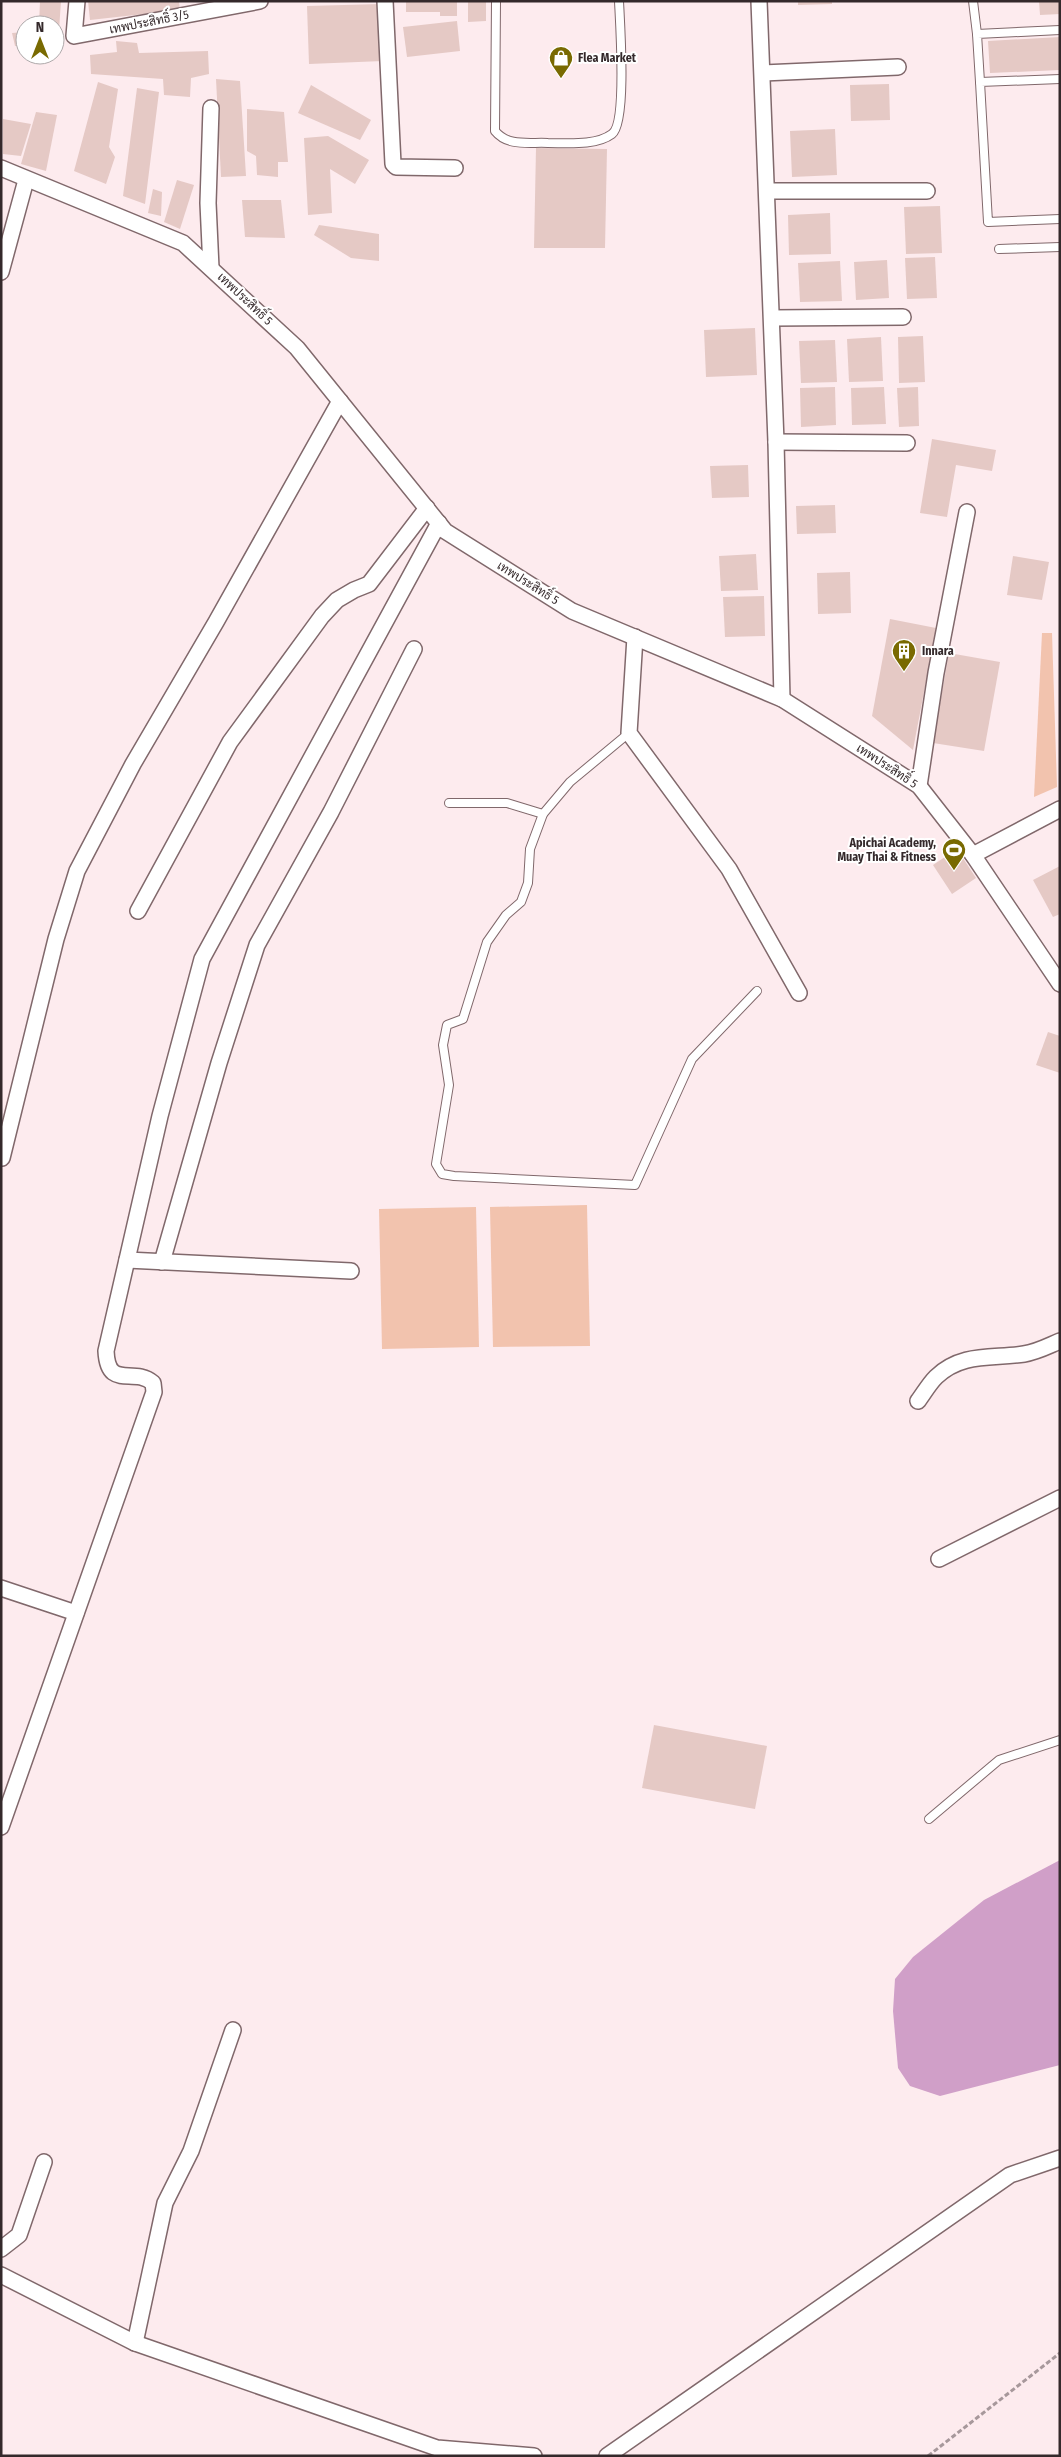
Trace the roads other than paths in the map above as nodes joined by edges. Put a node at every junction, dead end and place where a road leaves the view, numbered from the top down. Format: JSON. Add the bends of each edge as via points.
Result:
{"nodes":[{"id":1,"x":77,"y":1,"type":"edge"},
{"id":2,"x":260,"y":1,"type":"edge"},
{"id":3,"x":385,"y":1,"type":"edge"},
{"id":4,"x":496,"y":1,"type":"edge"},
{"id":5,"x":619,"y":1,"type":"edge"},
{"id":6,"x":759,"y":1,"type":"edge"},
{"id":7,"x":973,"y":1,"type":"edge"},
{"id":8,"x":1060,"y":30,"type":"edge"},
{"id":9,"x":977,"y":34,"type":"junction"},
{"id":10,"x":898,"y":67,"type":"dead end"},
{"id":11,"x":763,"y":73,"type":"junction"},
{"id":12,"x":1060,"y":79,"type":"edge"},
{"id":13,"x":980,"y":82,"type":"junction"},
{"id":14,"x":211,"y":108,"type":"dead end"},
{"id":15,"x":1,"y":168,"type":"edge"},
{"id":16,"x":455,"y":168,"type":"dead end"},
{"id":17,"x":26,"y":180,"type":"junction"},
{"id":18,"x":767,"y":190,"type":"junction"},
{"id":19,"x":927,"y":191,"type":"dead end"},
{"id":20,"x":1060,"y":220,"type":"edge"},
{"id":21,"x":1060,"y":246,"type":"edge"},
{"id":22,"x":999,"y":249,"type":"dead end"},
{"id":23,"x":210,"y":268,"type":"junction"},
{"id":24,"x":1,"y":272,"type":"edge"},
{"id":25,"x":903,"y":317,"type":"dead end"},
{"id":26,"x":772,"y":318,"type":"junction"},
{"id":27,"x":340,"y":401,"type":"junction"},
{"id":28,"x":776,"y":442,"type":"junction"},
{"id":29,"x":907,"y":443,"type":"dead end"},
{"id":30,"x":426,"y":508,"type":"junction"},
{"id":31,"x":967,"y":512,"type":"dead end"},
{"id":32,"x":439,"y":524,"type":"junction"},
{"id":33,"x":635,"y":638,"type":"junction"},
{"id":34,"x":414,"y":649,"type":"dead end"},
{"id":35,"x":782,"y":698,"type":"junction"},
{"id":36,"x":629,"y":733,"type":"junction"},
{"id":37,"x":919,"y":786,"type":"junction"},
{"id":38,"x":449,"y":803,"type":"dead end"},
{"id":39,"x":1060,"y":809,"type":"edge"},
{"id":40,"x":543,"y":814,"type":"junction"},
{"id":41,"x":973,"y":855,"type":"junction"},
{"id":42,"x":138,"y":911,"type":"dead end"},
{"id":43,"x":1058,"y":979,"type":"edge"},
{"id":44,"x":757,"y":991,"type":"dead end"},
{"id":45,"x":799,"y":993,"type":"dead end"},
{"id":46,"x":2,"y":1158,"type":"edge"},
{"id":47,"x":127,"y":1260,"type":"junction"},
{"id":48,"x":162,"y":1262,"type":"junction"},
{"id":49,"x":351,"y":1271,"type":"dead end"},
{"id":50,"x":1060,"y":1340,"type":"edge"},
{"id":51,"x":918,"y":1401,"type":"dead end"},
{"id":52,"x":1060,"y":1498,"type":"edge"},
{"id":53,"x":939,"y":1560,"type":"dead end"},
{"id":54,"x":1,"y":1588,"type":"edge"},
{"id":55,"x":76,"y":1613,"type":"junction"},
{"id":56,"x":1060,"y":1740,"type":"edge"},
{"id":57,"x":928,"y":1819,"type":"dead end"},
{"id":58,"x":1,"y":1827,"type":"edge"},
{"id":59,"x":233,"y":2030,"type":"dead end"},
{"id":60,"x":1060,"y":2158,"type":"edge"},
{"id":61,"x":44,"y":2162,"type":"dead end"},
{"id":62,"x":1,"y":2249,"type":"edge"},
{"id":63,"x":1,"y":2275,"type":"edge"},
{"id":64,"x":135,"y":2343,"type":"junction"},
{"id":65,"x":534,"y":2456,"type":"edge"},
{"id":66,"x":607,"y":2456,"type":"edge"}],
"edges":[{"from":1,"to":2,"type":"street","name":"เทพประสิทธิ์ 3/5","via":[[74,36]]},
{"from":3,"to":16,"type":"street","via":[[393,164],[396,167]]},
{"from":4,"to":5,"type":"lane","via":[[495,131],[510,142],[576,143],[605,138],[617,128],[620,119]]},
{"from":6,"to":11,"type":"street"},
{"from":7,"to":9,"type":"lane"},
{"from":8,"to":9,"type":"lane"},
{"from":9,"to":13,"type":"lane"},
{"from":10,"to":11,"type":"street"},
{"from":11,"to":18,"type":"street"},
{"from":12,"to":13,"type":"lane"},
{"from":13,"to":20,"type":"lane","via":[[988,222]]},
{"from":14,"to":23,"type":"street"},
{"from":15,"to":17,"type":"street","name":"เทพประสิทธิ์ 5"},
{"from":17,"to":23,"type":"street","name":"เทพประสิทธิ์ 5","via":[[183,243]]},
{"from":17,"to":24,"type":"street"},
{"from":18,"to":19,"type":"street"},
{"from":18,"to":26,"type":"street"},
{"from":21,"to":22,"type":"lane"},
{"from":23,"to":27,"type":"street","name":"เทพประสิทธิ์ 5","via":[[297,348]]},
{"from":25,"to":26,"type":"street"},
{"from":26,"to":28,"type":"street"},
{"from":27,"to":30,"type":"street","name":"เทพประสิทธิ์ 5"},
{"from":27,"to":46,"type":"street","via":[[133,764],[77,871],[56,939]]},
{"from":28,"to":29,"type":"street"},
{"from":28,"to":35,"type":"street"},
{"from":30,"to":32,"type":"street","name":"เทพประสิทธิ์ 5"},
{"from":30,"to":42,"type":"street","via":[[369,584],[337,600],[322,616],[230,742]]},
{"from":31,"to":37,"type":"street","via":[[936,673]]},
{"from":32,"to":33,"type":"street","name":"เทพประสิทธิ์ 5","via":[[445,531],[572,611]]},
{"from":32,"to":47,"type":"street","via":[[202,959],[160,1116]]},
{"from":33,"to":35,"type":"street","name":"เทพประสิทธิ์ 5"},
{"from":33,"to":36,"type":"street"},
{"from":34,"to":48,"type":"street","via":[[331,812],[257,945],[219,1063]]},
{"from":35,"to":37,"type":"street","name":"เทพประสิทธิ์ 5"},
{"from":36,"to":40,"type":"lane","via":[[570,782]]},
{"from":36,"to":45,"type":"street","via":[[730,869]]},
{"from":37,"to":41,"type":"street","name":"เทพประสิทธิ์ 5"},
{"from":38,"to":40,"type":"lane","via":[[507,803]]},
{"from":39,"to":41,"type":"street"},
{"from":40,"to":44,"type":"lane","via":[[530,850],[528,883],[521,902],[506,915],[487,942],[463,1019],[446,1026],[443,1045],[449,1085],[436,1164],[442,1174],[635,1185],[692,1059]]},
{"from":41,"to":43,"type":"street","name":"เทพประสิทธิ์ 5"},
{"from":47,"to":48,"type":"street"},
{"from":47,"to":55,"type":"street","via":[[106,1351],[107,1364],[116,1375],[148,1378],[153,1383],[154,1392]]},
{"from":48,"to":49,"type":"street"},
{"from":50,"to":51,"type":"street","via":[[1024,1354],[985,1355],[960,1362],[937,1376]]},
{"from":52,"to":53,"type":"street"},
{"from":54,"to":55,"type":"street"},
{"from":55,"to":58,"type":"street"},
{"from":56,"to":57,"type":"lane","via":[[999,1760]]},
{"from":59,"to":64,"type":"street","via":[[191,2151],[165,2203]]},
{"from":60,"to":66,"type":"street","via":[[1010,2175]]},
{"from":61,"to":62,"type":"street","via":[[18,2235]]},
{"from":63,"to":64,"type":"street"},
{"from":64,"to":65,"type":"street","via":[[437,2448]]}]}
